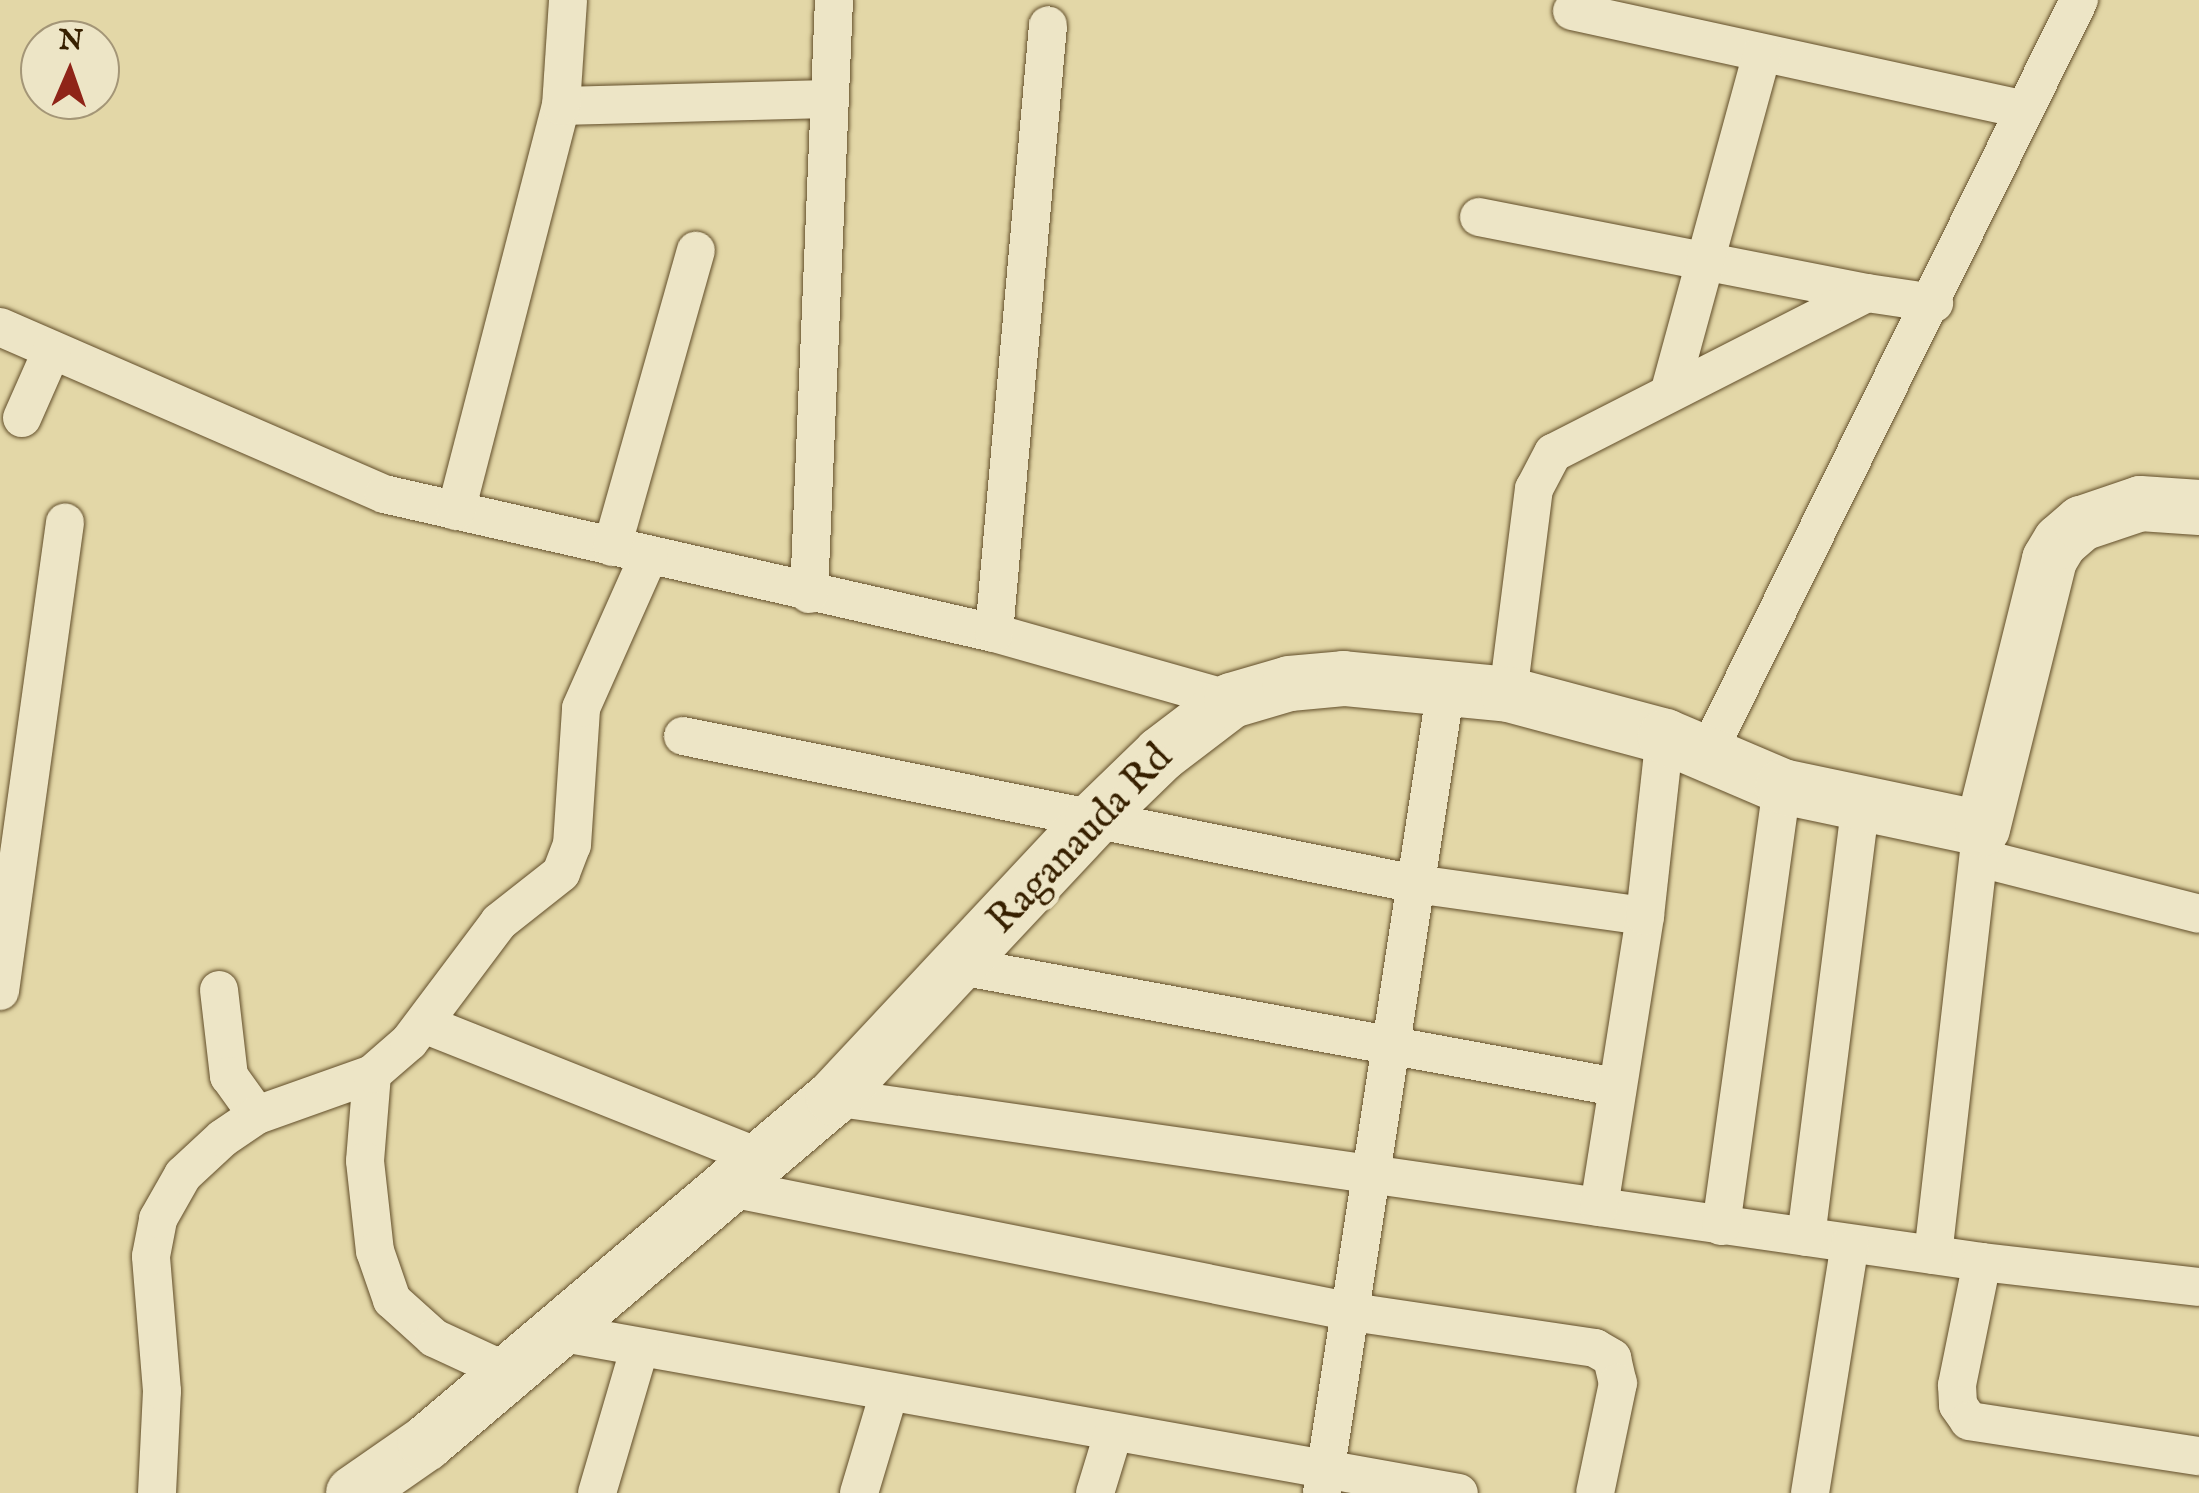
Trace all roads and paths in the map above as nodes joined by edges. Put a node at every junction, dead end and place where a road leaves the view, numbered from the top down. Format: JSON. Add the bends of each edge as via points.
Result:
{"nodes":[{"id":1,"x":568,"y":0,"type":"edge"},
{"id":2,"x":834,"y":0,"type":"edge"},
{"id":3,"x":2078,"y":0,"type":"edge"},
{"id":4,"x":1572,"y":11,"type":"dead end"},
{"id":5,"x":1048,"y":25,"type":"dead end"},
{"id":6,"x":1762,"y":52,"type":"junction"},
{"id":7,"x":828,"y":99,"type":"junction"},
{"id":8,"x":561,"y":106,"type":"junction"},
{"id":9,"x":2022,"y":108,"type":"junction"},
{"id":10,"x":1479,"y":217,"type":"dead end"},
{"id":11,"x":696,"y":251,"type":"dead end"},
{"id":12,"x":1702,"y":258,"type":"junction"},
{"id":13,"x":1866,"y":293,"type":"junction"},
{"id":14,"x":1934,"y":303,"type":"junction"},
{"id":15,"x":0,"y":327,"type":"edge"},
{"id":16,"x":52,"y":350,"type":"junction"},
{"id":17,"x":1670,"y":390,"type":"junction"},
{"id":18,"x":22,"y":418,"type":"dead end"},
{"id":19,"x":2199,"y":508,"type":"edge"},
{"id":20,"x":456,"y":511,"type":"junction"},
{"id":21,"x":66,"y":522,"type":"dead end"},
{"id":22,"x":612,"y":547,"type":"junction"},
{"id":23,"x":648,"y":556,"type":"junction"},
{"id":24,"x":809,"y":594,"type":"junction"},
{"id":25,"x":994,"y":633,"type":"junction"},
{"id":26,"x":1446,"y":687,"type":"junction"},
{"id":27,"x":1508,"y":694,"type":"junction"},
{"id":28,"x":1231,"y":700,"type":"junction"},
{"id":29,"x":682,"y":736,"type":"dead end"},
{"id":30,"x":1686,"y":746,"type":"junction"},
{"id":31,"x":1782,"y":786,"type":"junction"},
{"id":32,"x":1861,"y":802,"type":"junction"},
{"id":33,"x":1092,"y":820,"type":"junction"},
{"id":34,"x":12,"y":823,"type":"edge"},
{"id":35,"x":1981,"y":843,"type":"junction"},
{"id":36,"x":1416,"y":884,"type":"junction"},
{"id":37,"x":2199,"y":914,"type":"edge"},
{"id":38,"x":1645,"y":916,"type":"junction"},
{"id":39,"x":960,"y":966,"type":"junction"},
{"id":40,"x":220,"y":990,"type":"dead end"},
{"id":41,"x":0,"y":991,"type":"edge"},
{"id":42,"x":424,"y":1024,"type":"junction"},
{"id":43,"x":1392,"y":1048,"type":"junction"},
{"id":44,"x":372,"y":1074,"type":"junction"},
{"id":45,"x":1616,"y":1087,"type":"junction"},
{"id":46,"x":833,"y":1098,"type":"junction"},
{"id":47,"x":257,"y":1115,"type":"junction"},
{"id":48,"x":743,"y":1172,"type":"junction"},
{"id":49,"x":1373,"y":1175,"type":"junction"},
{"id":50,"x":1599,"y":1207,"type":"junction"},
{"id":51,"x":1721,"y":1226,"type":"junction"},
{"id":52,"x":1806,"y":1238,"type":"junction"},
{"id":53,"x":1850,"y":1244,"type":"junction"},
{"id":54,"x":1933,"y":1255,"type":"junction"},
{"id":55,"x":1982,"y":1262,"type":"junction"},
{"id":56,"x":2199,"y":1286,"type":"edge"},
{"id":57,"x":1352,"y":1312,"type":"junction"},
{"id":58,"x":558,"y":1332,"type":"junction"},
{"id":59,"x":640,"y":1347,"type":"junction"},
{"id":60,"x":505,"y":1371,"type":"junction"},
{"id":61,"x":888,"y":1393,"type":"junction"},
{"id":62,"x":1113,"y":1434,"type":"junction"},
{"id":63,"x":2199,"y":1456,"type":"edge"},
{"id":64,"x":1325,"y":1483,"type":"edge"},
{"id":65,"x":157,"y":1493,"type":"edge"},
{"id":66,"x":353,"y":1493,"type":"edge"},
{"id":67,"x":597,"y":1493,"type":"edge"},
{"id":68,"x":858,"y":1493,"type":"edge"},
{"id":69,"x":1096,"y":1493,"type":"edge"},
{"id":70,"x":1458,"y":1493,"type":"edge"},
{"id":71,"x":1596,"y":1493,"type":"edge"},
{"id":72,"x":1810,"y":1493,"type":"edge"}],
"edges":[{"from":1,"to":8,"type":"street"},
{"from":2,"to":7,"type":"street"},
{"from":3,"to":9,"type":"street"},
{"from":4,"to":6,"type":"street"},
{"from":5,"to":25,"type":"street"},
{"from":6,"to":9,"type":"street"},
{"from":6,"to":12,"type":"street"},
{"from":7,"to":8,"type":"street"},
{"from":7,"to":24,"type":"street"},
{"from":8,"to":20,"type":"street"},
{"from":9,"to":14,"type":"street"},
{"from":10,"to":12,"type":"street"},
{"from":11,"to":22,"type":"street"},
{"from":12,"to":13,"type":"street"},
{"from":12,"to":17,"type":"street"},
{"from":13,"to":14,"type":"street"},
{"from":13,"to":17,"type":"street"},
{"from":14,"to":30,"type":"street"},
{"from":15,"to":16,"type":"street"},
{"from":16,"to":18,"type":"street"},
{"from":16,"to":20,"type":"street","via":[[384,494]]},
{"from":17,"to":27,"type":"street","via":[[1569,442],[1540,470]]},
{"from":19,"to":35,"type":"street","via":[[2140,503],[2081,522],[2060,541],[2049,559]]},
{"from":20,"to":22,"type":"street"},
{"from":21,"to":34,"type":"street"},
{"from":22,"to":23,"type":"street"},
{"from":23,"to":24,"type":"street"},
{"from":23,"to":42,"type":"street","via":[[581,708],[568,862],[550,885],[499,922]]},
{"from":24,"to":25,"type":"street"},
{"from":25,"to":28,"type":"street"},
{"from":26,"to":27,"type":"street","name":"Raganauda Rd"},
{"from":26,"to":28,"type":"street","name":"Raganauda Rd","via":[[1343,678],[1288,683]]},
{"from":26,"to":36,"type":"street"},
{"from":27,"to":30,"type":"street","name":"Raganauda Rd"},
{"from":28,"to":33,"type":"street","name":"Raganauda Rd","via":[[1160,754]]},
{"from":29,"to":33,"type":"street"},
{"from":30,"to":31,"type":"street","name":"Raganauda Rd"},
{"from":30,"to":38,"type":"street"},
{"from":31,"to":32,"type":"street","name":"Raganauda Rd"},
{"from":31,"to":51,"type":"street"},
{"from":32,"to":35,"type":"street","name":"Raganauda Rd"},
{"from":32,"to":52,"type":"street"},
{"from":33,"to":36,"type":"street"},
{"from":33,"to":39,"type":"street","name":"Raganauda Rd"},
{"from":34,"to":41,"type":"street"},
{"from":35,"to":37,"type":"street"},
{"from":35,"to":54,"type":"street"},
{"from":36,"to":38,"type":"street"},
{"from":36,"to":43,"type":"street"},
{"from":38,"to":45,"type":"street"},
{"from":39,"to":43,"type":"street"},
{"from":39,"to":46,"type":"street","name":"Raganauda Rd"},
{"from":40,"to":47,"type":"street","via":[[229,1076]]},
{"from":42,"to":44,"type":"street"},
{"from":42,"to":48,"type":"street"},
{"from":43,"to":45,"type":"street"},
{"from":43,"to":49,"type":"street"},
{"from":44,"to":47,"type":"street"},
{"from":44,"to":60,"type":"street","via":[[365,1162],[376,1251],[392,1300],[434,1338]]},
{"from":45,"to":50,"type":"street"},
{"from":46,"to":48,"type":"street","name":"Raganauda Rd"},
{"from":46,"to":49,"type":"street"},
{"from":47,"to":65,"type":"street","via":[[183,1175],[158,1219],[151,1256],[162,1391]]},
{"from":48,"to":57,"type":"street"},
{"from":48,"to":58,"type":"street","name":"Raganauda Rd"},
{"from":49,"to":50,"type":"street"},
{"from":49,"to":57,"type":"street"},
{"from":50,"to":51,"type":"street"},
{"from":51,"to":52,"type":"street"},
{"from":52,"to":53,"type":"street"},
{"from":53,"to":54,"type":"street"},
{"from":53,"to":72,"type":"street"},
{"from":54,"to":55,"type":"street"},
{"from":55,"to":56,"type":"street"},
{"from":55,"to":63,"type":"street","via":[[1957,1385],[1958,1405],[1969,1421]]},
{"from":57,"to":64,"type":"street"},
{"from":57,"to":71,"type":"street","via":[[1595,1348],[1612,1358],[1618,1383]]},
{"from":58,"to":59,"type":"street"},
{"from":58,"to":60,"type":"street","name":"Raganauda Rd"},
{"from":59,"to":61,"type":"street"},
{"from":59,"to":67,"type":"street"},
{"from":60,"to":66,"type":"street","name":"Raganauda Rd","via":[[425,1443]]},
{"from":61,"to":62,"type":"street"},
{"from":61,"to":68,"type":"street"},
{"from":62,"to":64,"type":"street"},
{"from":62,"to":69,"type":"street"},
{"from":64,"to":70,"type":"street"}]}
